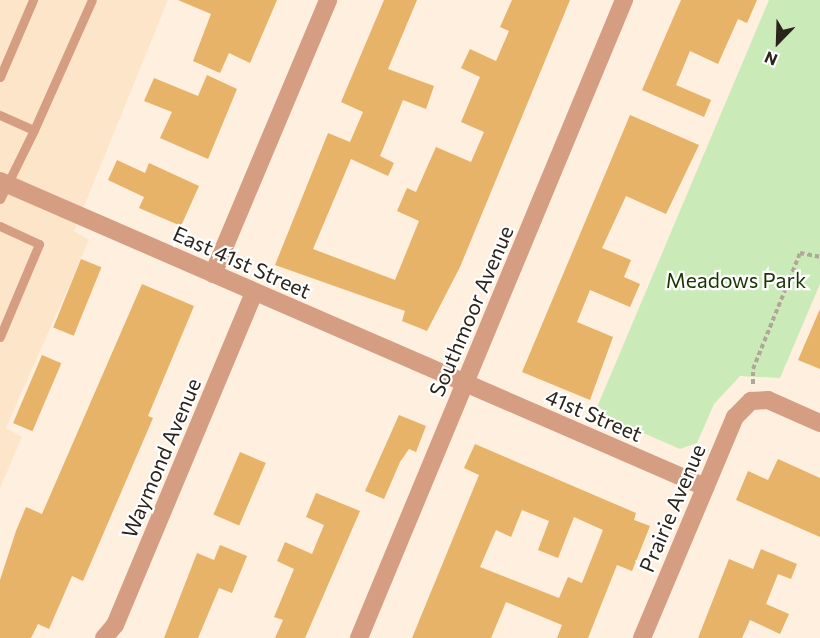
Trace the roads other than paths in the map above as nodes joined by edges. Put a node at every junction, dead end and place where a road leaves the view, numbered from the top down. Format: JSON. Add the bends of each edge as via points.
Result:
{"nodes":[{"id":1,"x":33,"y":0,"type":"edge"},
{"id":2,"x":92,"y":0,"type":"edge"},
{"id":3,"x":328,"y":0,"type":"edge"},
{"id":4,"x":624,"y":0,"type":"edge"},
{"id":5,"x":0,"y":77,"type":"edge"},
{"id":6,"x":0,"y":115,"type":"edge"},
{"id":7,"x":34,"y":130,"type":"junction"},
{"id":8,"x":2,"y":188,"type":"edge"},
{"id":9,"x":0,"y":225,"type":"edge"},
{"id":10,"x":213,"y":274,"type":"junction"},
{"id":11,"x":254,"y":292,"type":"junction"},
{"id":12,"x":0,"y":337,"type":"edge"},
{"id":13,"x":465,"y":384,"type":"junction"},
{"id":14,"x":820,"y":423,"type":"edge"},
{"id":15,"x":705,"y":487,"type":"junction"},
{"id":16,"x":104,"y":638,"type":"edge"},
{"id":17,"x":359,"y":638,"type":"edge"},
{"id":18,"x":642,"y":638,"type":"edge"}],
"edges":[{"from":1,"to":5,"type":"lane"},
{"from":2,"to":7,"type":"lane"},
{"from":3,"to":10,"type":"street"},
{"from":4,"to":13,"type":"street","name":"Southmoor Avenue"},
{"from":6,"to":7,"type":"lane"},
{"from":7,"to":8,"type":"lane"},
{"from":8,"to":10,"type":"street","name":"East 41st Street"},
{"from":9,"to":12,"type":"lane","via":[[39,244]]},
{"from":10,"to":11,"type":"street","name":"East 41st Street"},
{"from":11,"to":13,"type":"street","name":"East 41st Street"},
{"from":11,"to":16,"type":"street","name":"Waymond Avenue","via":[[116,625]]},
{"from":13,"to":15,"type":"street","name":"41st Street"},
{"from":13,"to":17,"type":"street","name":"Southmoor Avenue"},
{"from":14,"to":15,"type":"street","name":"Prairie Avenue","via":[[768,400],[752,401],[735,417]]},
{"from":15,"to":18,"type":"street","name":"Prairie Avenue"}]}
